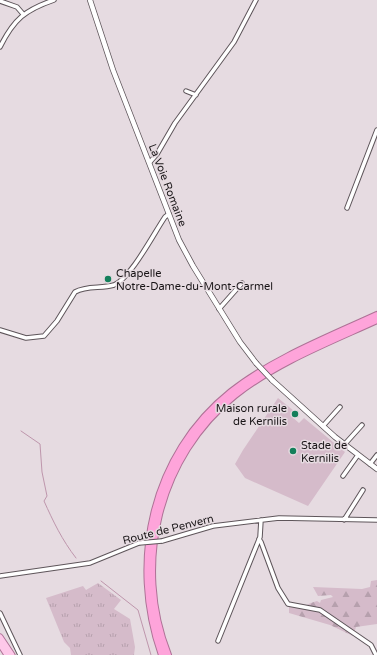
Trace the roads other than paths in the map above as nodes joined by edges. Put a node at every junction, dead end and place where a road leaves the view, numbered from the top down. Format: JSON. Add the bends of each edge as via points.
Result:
{"nodes":[{"id":1,"x":54,"y":0,"type":"edge"},
{"id":2,"x":90,"y":0,"type":"edge"},
{"id":3,"x":256,"y":0,"type":"edge"},
{"id":4,"x":0,"y":1,"type":"edge"},
{"id":5,"x":22,"y":14,"type":"junction"},
{"id":6,"x":0,"y":47,"type":"edge"},
{"id":7,"x":186,"y":91,"type":"dead end"},
{"id":8,"x":196,"y":95,"type":"junction"},
{"id":9,"x":377,"y":130,"type":"edge"},
{"id":10,"x":150,"y":162,"type":"junction"},
{"id":11,"x":347,"y":208,"type":"dead end"},
{"id":12,"x":169,"y":214,"type":"junction"},
{"id":13,"x":242,"y":283,"type":"dead end"},
{"id":14,"x":219,"y":309,"type":"junction"},
{"id":15,"x":377,"y":315,"type":"edge"},
{"id":16,"x":377,"y":320,"type":"edge"},
{"id":17,"x":0,"y":330,"type":"edge"},
{"id":18,"x":340,"y":407,"type":"dead end"},
{"id":19,"x":323,"y":426,"type":"junction"},
{"id":20,"x":362,"y":426,"type":"dead end"},
{"id":21,"x":344,"y":444,"type":"junction"},
{"id":22,"x":358,"y":455,"type":"junction"},
{"id":23,"x":377,"y":455,"type":"edge"},
{"id":24,"x":370,"y":464,"type":"junction"},
{"id":25,"x":377,"y":469,"type":"edge"},
{"id":26,"x":343,"y":476,"type":"dead end"},
{"id":27,"x":363,"y":490,"type":"dead end"},
{"id":28,"x":262,"y":520,"type":"junction"},
{"id":29,"x":344,"y":520,"type":"junction"},
{"id":30,"x":377,"y":520,"type":"edge"},
{"id":31,"x":259,"y":539,"type":"junction"},
{"id":32,"x":0,"y":576,"type":"edge"},
{"id":33,"x":0,"y":613,"type":"edge"},
{"id":34,"x":4,"y":622,"type":"junction"},
{"id":35,"x":0,"y":626,"type":"edge"},
{"id":36,"x":0,"y":637,"type":"edge"},
{"id":37,"x":218,"y":641,"type":"dead end"},
{"id":38,"x":0,"y":644,"type":"edge"},
{"id":39,"x":7,"y":655,"type":"edge"},
{"id":40,"x":12,"y":655,"type":"edge"},
{"id":41,"x":20,"y":655,"type":"edge"},
{"id":42,"x":162,"y":655,"type":"edge"},
{"id":43,"x":168,"y":655,"type":"edge"},
{"id":44,"x":376,"y":655,"type":"edge"}],
"edges":[{"from":1,"to":5,"type":"street"},
{"from":2,"to":10,"type":"street","name":"La Voie Romaine","via":[[113,70]]},
{"from":3,"to":8,"type":"street","via":[[234,42]]},
{"from":4,"to":5,"type":"street","via":[[17,7]]},
{"from":5,"to":6,"type":"street"},
{"from":7,"to":8,"type":"street"},
{"from":8,"to":10,"type":"street","via":[[175,122]]},
{"from":9,"to":11,"type":"street"},
{"from":10,"to":12,"type":"street","name":"La Voie Romaine"},
{"from":12,"to":14,"type":"street","name":"La Voie Romaine","via":[[188,257]]},
{"from":12,"to":17,"type":"street","via":[[132,269],[122,279],[112,285],[90,287],[75,292],[44,336],[26,338]]},
{"from":13,"to":14,"type":"street"},
{"from":14,"to":19,"type":"street","name":"La Voie Romaine","bridge":true,"via":[[256,363]]},
{"from":15,"to":42,"type":"highway","via":[[271,366],[242,384],[208,414],[178,453],[156,503],[147,546],[148,602]]},
{"from":16,"to":43,"type":"highway","via":[[256,380],[218,410],[185,453],[164,497],[156,523],[152,550],[151,577],[155,609]]},
{"from":18,"to":19,"type":"street"},
{"from":19,"to":21,"type":"street"},
{"from":20,"to":21,"type":"street"},
{"from":21,"to":22,"type":"street"},
{"from":22,"to":24,"type":"street"},
{"from":22,"to":26,"type":"street"},
{"from":23,"to":24,"type":"street"},
{"from":24,"to":25,"type":"street"},
{"from":27,"to":29,"type":"street"},
{"from":28,"to":29,"type":"street","name":"Route de Penvern"},
{"from":28,"to":31,"type":"street"},
{"from":28,"to":32,"type":"street","name":"Route de Penvern","bridge":true,"via":[[206,528],[162,540],[139,543],[90,563]]},
{"from":29,"to":30,"type":"street","name":"Route de Penvern"},
{"from":31,"to":37,"type":"street"},
{"from":31,"to":44,"type":"street","via":[[289,605],[320,610],[369,644]]},
{"from":33,"to":34,"type":"street"},
{"from":34,"to":35,"type":"street"},
{"from":34,"to":41,"type":"street"},
{"from":36,"to":40,"type":"main road"},
{"from":38,"to":39,"type":"main road"}]}
